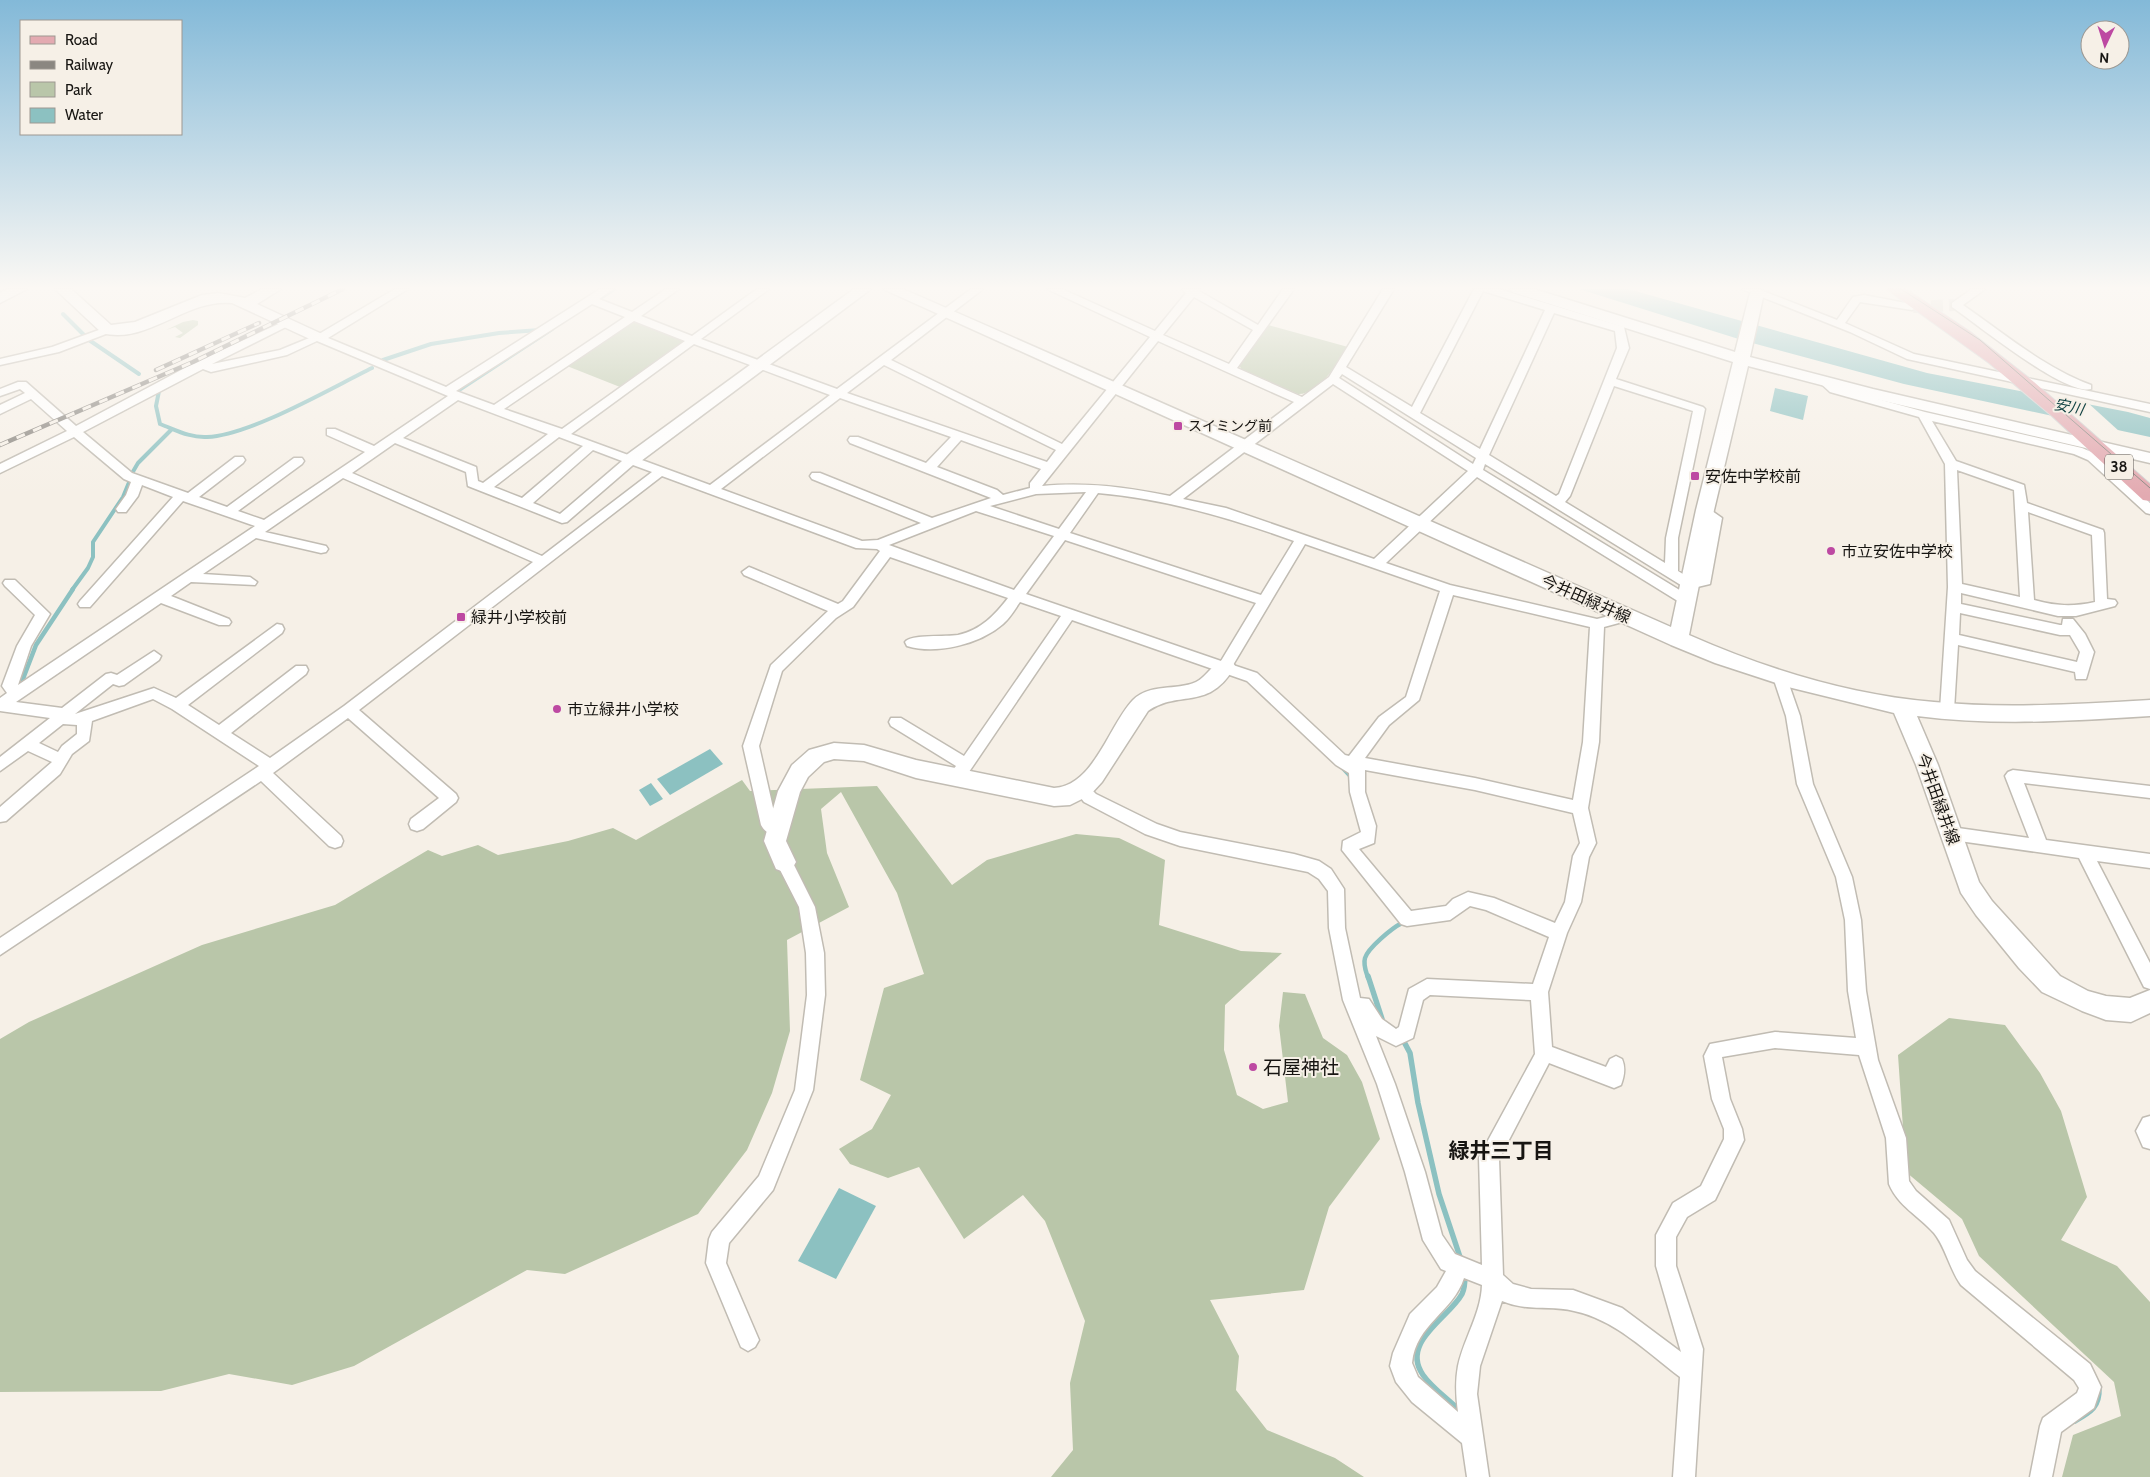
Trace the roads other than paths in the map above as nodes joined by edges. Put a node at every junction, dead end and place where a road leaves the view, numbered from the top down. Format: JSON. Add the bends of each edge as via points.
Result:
{"nodes":[{"id":1,"x":1740,"y":357,"type":"edge"},
{"id":2,"x":19,"y":358,"type":"edge"},
{"id":3,"x":215,"y":358,"type":"edge"},
{"id":4,"x":266,"y":358,"type":"edge"},
{"id":5,"x":368,"y":358,"type":"edge"},
{"id":6,"x":506,"y":358,"type":"edge"},
{"id":7,"x":573,"y":358,"type":"edge"},
{"id":8,"x":669,"y":358,"type":"edge"},
{"id":9,"x":739,"y":358,"type":"edge"},
{"id":10,"x":770,"y":358,"type":"edge"},
{"id":11,"x":885,"y":358,"type":"edge"},
{"id":12,"x":1044,"y":358,"type":"edge"},
{"id":13,"x":1137,"y":358,"type":"edge"},
{"id":14,"x":1206,"y":358,"type":"edge"},
{"id":15,"x":1239,"y":358,"type":"edge"},
{"id":16,"x":1347,"y":358,"type":"edge"},
{"id":17,"x":1443,"y":358,"type":"edge"},
{"id":18,"x":1527,"y":358,"type":"edge"},
{"id":19,"x":1619,"y":358,"type":"edge"},
{"id":20,"x":1743,"y":358,"type":"edge"},
{"id":21,"x":1915,"y":358,"type":"edge"},
{"id":22,"x":1993,"y":358,"type":"edge"},
{"id":23,"x":2015,"y":358,"type":"edge"},
{"id":24,"x":2032,"y":358,"type":"edge"},
{"id":25,"x":882,"y":360,"type":"junction"},
{"id":26,"x":0,"y":362,"type":"edge"},
{"id":27,"x":202,"y":364,"type":"junction"},
{"id":28,"x":759,"y":366,"type":"junction"},
{"id":29,"x":1231,"y":369,"type":"junction"},
{"id":30,"x":1337,"y":374,"type":"junction"},
{"id":31,"x":1610,"y":381,"type":"junction"},
{"id":32,"x":1824,"y":381,"type":"junction"},
{"id":33,"x":2026,"y":386,"type":"junction"},
{"id":34,"x":1112,"y":388,"type":"junction"},
{"id":35,"x":2056,"y":391,"type":"junction"},
{"id":36,"x":0,"y":393,"type":"edge"},
{"id":37,"x":32,"y":394,"type":"junction"},
{"id":38,"x":452,"y":394,"type":"junction"},
{"id":39,"x":836,"y":394,"type":"junction"},
{"id":40,"x":1303,"y":402,"type":"junction"},
{"id":41,"x":2150,"y":407,"type":"edge"},
{"id":42,"x":0,"y":410,"type":"edge"},
{"id":43,"x":496,"y":410,"type":"junction"},
{"id":44,"x":1414,"y":414,"type":"junction"},
{"id":45,"x":1923,"y":415,"type":"junction"},
{"id":46,"x":76,"y":431,"type":"junction"},
{"id":47,"x":331,"y":432,"type":"dead end"},
{"id":48,"x":560,"y":433,"type":"junction"},
{"id":49,"x":958,"y":436,"type":"junction"},
{"id":50,"x":393,"y":438,"type":"junction"},
{"id":51,"x":854,"y":440,"type":"dead end"},
{"id":52,"x":2089,"y":442,"type":"junction"},
{"id":53,"x":592,"y":445,"type":"junction"},
{"id":54,"x":1244,"y":447,"type":"junction"},
{"id":55,"x":1063,"y":449,"type":"junction"},
{"id":56,"x":2122,"y":449,"type":"junction"},
{"id":57,"x":374,"y":451,"type":"junction"},
{"id":58,"x":1483,"y":456,"type":"junction"},
{"id":59,"x":2150,"y":458,"type":"edge"},
{"id":60,"x":239,"y":460,"type":"dead end"},
{"id":61,"x":298,"y":460,"type":"dead end"},
{"id":62,"x":632,"y":460,"type":"junction"},
{"id":63,"x":1951,"y":464,"type":"junction"},
{"id":64,"x":1049,"y":467,"type":"junction"},
{"id":65,"x":929,"y":468,"type":"junction"},
{"id":66,"x":0,"y":469,"type":"edge"},
{"id":67,"x":661,"y":471,"type":"junction"},
{"id":68,"x":1476,"y":471,"type":"junction"},
{"id":69,"x":342,"y":473,"type":"junction"},
{"id":70,"x":2150,"y":473,"type":"edge"},
{"id":71,"x":816,"y":476,"type":"dead end"},
{"id":72,"x":138,"y":480,"type":"junction"},
{"id":73,"x":485,"y":488,"type":"junction"},
{"id":74,"x":1093,"y":488,"type":"junction"},
{"id":75,"x":710,"y":490,"type":"junction"},
{"id":76,"x":1036,"y":490,"type":"junction"},
{"id":77,"x":2150,"y":495,"type":"edge"},
{"id":78,"x":185,"y":498,"type":"junction"},
{"id":79,"x":1000,"y":499,"type":"junction"},
{"id":80,"x":1174,"y":500,"type":"junction"},
{"id":81,"x":1556,"y":502,"type":"junction"},
{"id":82,"x":523,"y":504,"type":"junction"},
{"id":83,"x":2021,"y":505,"type":"junction"},
{"id":84,"x":976,"y":506,"type":"junction"},
{"id":85,"x":122,"y":509,"type":"dead end"},
{"id":86,"x":2150,"y":510,"type":"edge"},
{"id":87,"x":227,"y":513,"type":"junction"},
{"id":88,"x":931,"y":524,"type":"junction"},
{"id":89,"x":1419,"y":525,"type":"junction"},
{"id":90,"x":259,"y":529,"type":"junction"},
{"id":91,"x":1061,"y":536,"type":"junction"},
{"id":92,"x":1302,"y":539,"type":"junction"},
{"id":93,"x":883,"y":547,"type":"junction"},
{"id":94,"x":321,"y":548,"type":"dead end"},
{"id":95,"x":542,"y":561,"type":"junction"},
{"id":96,"x":1377,"y":564,"type":"junction"},
{"id":97,"x":749,"y":572,"type":"dead end"},
{"id":98,"x":1671,"y":573,"type":"junction"},
{"id":99,"x":187,"y":577,"type":"junction"},
{"id":100,"x":250,"y":582,"type":"dead end"},
{"id":101,"x":10,"y":583,"type":"dead end"},
{"id":102,"x":1955,"y":587,"type":"junction"},
{"id":103,"x":1448,"y":589,"type":"junction"},
{"id":104,"x":1687,"y":592,"type":"junction"},
{"id":105,"x":1017,"y":595,"type":"junction"},
{"id":106,"x":158,"y":596,"type":"junction"},
{"id":107,"x":1264,"y":601,"type":"junction"},
{"id":108,"x":2027,"y":603,"type":"junction"},
{"id":109,"x":85,"y":604,"type":"dead end"},
{"id":110,"x":1954,"y":607,"type":"junction"},
{"id":111,"x":839,"y":610,"type":"junction"},
{"id":112,"x":2058,"y":610,"type":"junction"},
{"id":113,"x":1070,"y":613,"type":"junction"},
{"id":114,"x":1625,"y":617,"type":"junction"},
{"id":115,"x":224,"y":622,"type":"dead end"},
{"id":116,"x":1597,"y":624,"type":"junction"},
{"id":117,"x":277,"y":629,"type":"dead end"},
{"id":118,"x":2074,"y":630,"type":"junction"},
{"id":119,"x":1952,"y":639,"type":"junction"},
{"id":120,"x":1678,"y":640,"type":"junction"},
{"id":121,"x":912,"y":642,"type":"dead end"},
{"id":122,"x":154,"y":656,"type":"dead end"},
{"id":123,"x":1225,"y":666,"type":"junction"},
{"id":124,"x":301,"y":670,"type":"dead end"},
{"id":125,"x":1780,"y":678,"type":"junction"},
{"id":126,"x":17,"y":693,"type":"junction"},
{"id":127,"x":0,"y":705,"type":"edge"},
{"id":128,"x":177,"y":705,"type":"junction"},
{"id":129,"x":1902,"y":706,"type":"junction"},
{"id":130,"x":2150,"y":708,"type":"edge"},
{"id":131,"x":349,"y":710,"type":"junction"},
{"id":132,"x":1947,"y":710,"type":"junction"},
{"id":133,"x":61,"y":715,"type":"junction"},
{"id":134,"x":85,"y":718,"type":"junction"},
{"id":135,"x":896,"y":722,"type":"dead end"},
{"id":136,"x":220,"y":733,"type":"junction"},
{"id":137,"x":26,"y":744,"type":"junction"},
{"id":138,"x":61,"y":760,"type":"junction"},
{"id":139,"x":1347,"y":762,"type":"junction"},
{"id":140,"x":0,"y":765,"type":"edge"},
{"id":141,"x":266,"y":769,"type":"junction"},
{"id":142,"x":961,"y":771,"type":"junction"},
{"id":143,"x":1082,"y":789,"type":"junction"},
{"id":144,"x":2150,"y":792,"type":"edge"},
{"id":145,"x":1580,"y":808,"type":"junction"},
{"id":146,"x":0,"y":816,"type":"edge"},
{"id":147,"x":416,"y":824,"type":"dead end"},
{"id":148,"x":778,"y":830,"type":"junction"},
{"id":149,"x":1951,"y":834,"type":"junction"},
{"id":150,"x":335,"y":841,"type":"dead end"},
{"id":151,"x":2040,"y":846,"type":"junction"},
{"id":152,"x":2085,"y":853,"type":"junction"},
{"id":153,"x":2150,"y":860,"type":"edge"},
{"id":154,"x":784,"y":862,"type":"joint"},
{"id":155,"x":1559,"y":933,"type":"junction"},
{"id":156,"x":0,"y":947,"type":"edge"},
{"id":157,"x":1344,"y":963,"type":"junction"},
{"id":158,"x":2150,"y":981,"type":"edge"},
{"id":159,"x":1539,"y":992,"type":"junction"},
{"id":160,"x":2150,"y":1002,"type":"edge"},
{"id":161,"x":1868,"y":1047,"type":"junction"},
{"id":162,"x":1544,"y":1052,"type":"junction"},
{"id":163,"x":1616,"y":1065,"type":"dead end"},
{"id":164,"x":2150,"y":1125,"type":"edge"},
{"id":165,"x":2150,"y":1140,"type":"edge"},
{"id":166,"x":1457,"y":1266,"type":"junction"},
{"id":167,"x":1494,"y":1279,"type":"junction"},
{"id":168,"x":748,"y":1340,"type":"dead end"},
{"id":169,"x":1689,"y":1371,"type":"junction"},
{"id":170,"x":1473,"y":1438,"type":"junction"},
{"id":171,"x":1478,"y":1477,"type":"edge"},
{"id":172,"x":1684,"y":1477,"type":"edge"},
{"id":173,"x":2041,"y":1477,"type":"edge"}],
"edges":[{"from":1,"to":104,"type":"street"},
{"from":2,"to":26,"type":"street"},
{"from":3,"to":27,"type":"street"},
{"from":4,"to":27,"type":"street","via":[[211,369]]},
{"from":5,"to":38,"type":"street"},
{"from":6,"to":38,"type":"street"},
{"from":7,"to":43,"type":"street"},
{"from":8,"to":48,"type":"street"},
{"from":9,"to":28,"type":"street"},
{"from":10,"to":28,"type":"street"},
{"from":11,"to":25,"type":"street"},
{"from":12,"to":34,"type":"street","name":"今井田緑井線"},
{"from":13,"to":34,"type":"street"},
{"from":14,"to":29,"type":"street"},
{"from":15,"to":29,"type":"street"},
{"from":16,"to":30,"type":"street"},
{"from":17,"to":44,"type":"street"},
{"from":18,"to":58,"type":"street"},
{"from":19,"to":31,"type":"street"},
{"from":20,"to":32,"type":"street"},
{"from":21,"to":33,"type":"street"},
{"from":22,"to":33,"type":"main road","number":"38"},
{"from":23,"to":35,"type":"main road","number":"38"},
{"from":24,"to":41,"type":"street","via":[[2061,378],[2134,399]]},
{"from":25,"to":39,"type":"street"},
{"from":25,"to":55,"type":"street"},
{"from":27,"to":46,"type":"street"},
{"from":28,"to":39,"type":"street"},
{"from":28,"to":62,"type":"street"},
{"from":29,"to":40,"type":"street"},
{"from":30,"to":40,"type":"street"},
{"from":30,"to":44,"type":"street"},
{"from":30,"to":68,"type":"street"},
{"from":31,"to":81,"type":"street","via":[[1564,496]]},
{"from":31,"to":98,"type":"street","via":[[1699,409],[1672,538]]},
{"from":32,"to":45,"type":"street","via":[[1834,390]]},
{"from":32,"to":52,"type":"street"},
{"from":33,"to":35,"type":"street"},
{"from":33,"to":52,"type":"main road","number":"38"},
{"from":34,"to":54,"type":"street","name":"今井田緑井線"},
{"from":34,"to":55,"type":"street"},
{"from":35,"to":41,"type":"street"},
{"from":35,"to":56,"type":"main road","number":"38"},
{"from":36,"to":37,"type":"street","via":[[22,384]]},
{"from":37,"to":42,"type":"street"},
{"from":37,"to":46,"type":"street"},
{"from":38,"to":43,"type":"street"},
{"from":38,"to":50,"type":"street"},
{"from":39,"to":49,"type":"street"},
{"from":39,"to":75,"type":"street"},
{"from":40,"to":54,"type":"street"},
{"from":43,"to":48,"type":"street"},
{"from":44,"to":58,"type":"street"},
{"from":45,"to":63,"type":"street"},
{"from":45,"to":86,"type":"street","via":[[2078,451],[2092,457]]},
{"from":46,"to":66,"type":"street"},
{"from":46,"to":72,"type":"street","via":[[128,476]]},
{"from":47,"to":57,"type":"street"},
{"from":48,"to":53,"type":"street"},
{"from":48,"to":73,"type":"street"},
{"from":49,"to":64,"type":"street"},
{"from":49,"to":65,"type":"street"},
{"from":50,"to":57,"type":"street"},
{"from":50,"to":73,"type":"street","via":[[472,470],[472,483]]},
{"from":51,"to":65,"type":"street"},
{"from":52,"to":56,"type":"street"},
{"from":52,"to":77,"type":"main road","number":"38"},
{"from":53,"to":62,"type":"street"},
{"from":53,"to":82,"type":"street"},
{"from":54,"to":80,"type":"street"},
{"from":54,"to":89,"type":"street","name":"今井田緑井線"},
{"from":55,"to":64,"type":"street"},
{"from":56,"to":59,"type":"street"},
{"from":56,"to":70,"type":"main road","number":"38"},
{"from":57,"to":69,"type":"street"},
{"from":58,"to":68,"type":"street"},
{"from":58,"to":81,"type":"street"},
{"from":60,"to":78,"type":"street"},
{"from":61,"to":87,"type":"street"},
{"from":62,"to":67,"type":"street"},
{"from":62,"to":82,"type":"street","via":[[562,519]]},
{"from":63,"to":83,"type":"street","via":[[2020,488]]},
{"from":63,"to":102,"type":"street"},
{"from":64,"to":76,"type":"street","via":[[1036,483]]},
{"from":65,"to":79,"type":"street","via":[[993,492]]},
{"from":67,"to":75,"type":"street"},
{"from":67,"to":95,"type":"street"},
{"from":68,"to":89,"type":"street"},
{"from":68,"to":104,"type":"street"},
{"from":69,"to":90,"type":"street"},
{"from":69,"to":95,"type":"street"},
{"from":71,"to":88,"type":"street"},
{"from":72,"to":78,"type":"street"},
{"from":72,"to":85,"type":"street"},
{"from":73,"to":82,"type":"street"},
{"from":74,"to":76,"type":"street"},
{"from":74,"to":80,"type":"street"},
{"from":74,"to":91,"type":"street"},
{"from":75,"to":93,"type":"street","via":[[862,545]]},
{"from":76,"to":79,"type":"street"},
{"from":78,"to":87,"type":"street"},
{"from":78,"to":109,"type":"street"},
{"from":79,"to":84,"type":"street"},
{"from":80,"to":92,"type":"street","via":[[1222,511]]},
{"from":81,"to":98,"type":"street"},
{"from":83,"to":108,"type":"street"},
{"from":83,"to":112,"type":"street","via":[[2098,533],[2100,599],[2107,604]]},
{"from":84,"to":88,"type":"street"},
{"from":84,"to":91,"type":"street"},
{"from":87,"to":90,"type":"street"},
{"from":88,"to":93,"type":"street"},
{"from":89,"to":96,"type":"street"},
{"from":89,"to":114,"type":"street","name":"今井田緑井線"},
{"from":90,"to":94,"type":"street"},
{"from":90,"to":99,"type":"street"},
{"from":91,"to":105,"type":"street"},
{"from":91,"to":107,"type":"street"},
{"from":92,"to":96,"type":"street"},
{"from":92,"to":107,"type":"street"},
{"from":93,"to":105,"type":"street"},
{"from":93,"to":111,"type":"street","via":[[848,604]]},
{"from":95,"to":131,"type":"street"},
{"from":96,"to":103,"type":"street"},
{"from":97,"to":111,"type":"street"},
{"from":98,"to":104,"type":"street"},
{"from":99,"to":100,"type":"street"},
{"from":99,"to":106,"type":"street"},
{"from":101,"to":126,"type":"street","via":[[43,614],[24,646],[9,686]]},
{"from":102,"to":108,"type":"street"},
{"from":102,"to":110,"type":"street"},
{"from":103,"to":116,"type":"street"},
{"from":103,"to":139,"type":"street","via":[[1412,700],[1384,721]]},
{"from":104,"to":120,"type":"street"},
{"from":105,"to":113,"type":"street"},
{"from":105,"to":121,"type":"street","via":[[1000,619],[959,642]]},
{"from":106,"to":115,"type":"street"},
{"from":106,"to":126,"type":"street"},
{"from":107,"to":123,"type":"street"},
{"from":108,"to":112,"type":"street"},
{"from":110,"to":118,"type":"street","via":[[2060,630]]},
{"from":110,"to":119,"type":"street"},
{"from":111,"to":148,"type":"street","via":[[776,670],[751,746],[769,825]]},
{"from":112,"to":118,"type":"street"},
{"from":113,"to":123,"type":"street"},
{"from":113,"to":142,"type":"street"},
{"from":114,"to":116,"type":"street"},
{"from":114,"to":120,"type":"street","name":"今井田緑井線"},
{"from":116,"to":145,"type":"street","via":[[1591,742]]},
{"from":117,"to":128,"type":"street"},
{"from":118,"to":119,"type":"street","via":[[2087,652],[2081,672]]},
{"from":119,"to":132,"type":"street"},
{"from":120,"to":125,"type":"street","name":"今井田緑井線"},
{"from":122,"to":133,"type":"street","via":[[118,681],[111,678]]},
{"from":123,"to":139,"type":"street","via":[[1252,677]]},
{"from":123,"to":143,"type":"street","via":[[1204,687],[1154,697],[1141,705]]},
{"from":124,"to":136,"type":"street"},
{"from":125,"to":129,"type":"street","name":"今井田緑井線","via":[[1833,693]]},
{"from":125,"to":161,"type":"street","via":[[1793,716],[1805,784],[1844,876],[1853,920],[1857,991]]},
{"from":126,"to":127,"type":"street"},
{"from":127,"to":133,"type":"street"},
{"from":128,"to":134,"type":"street","via":[[154,693]]},
{"from":128,"to":136,"type":"street"},
{"from":129,"to":132,"type":"street"},
{"from":129,"to":149,"type":"street","name":"今井田緑井線"},
{"from":130,"to":132,"type":"street","via":[[2031,714]]},
{"from":131,"to":141,"type":"street"},
{"from":131,"to":147,"type":"street","via":[[450,798]]},
{"from":133,"to":134,"type":"street","via":[[73,720]]},
{"from":133,"to":137,"type":"street"},
{"from":134,"to":138,"type":"street","via":[[84,737],[67,750]]},
{"from":135,"to":142,"type":"street"},
{"from":136,"to":141,"type":"street"},
{"from":137,"to":138,"type":"street"},
{"from":137,"to":140,"type":"street"},
{"from":138,"to":146,"type":"street","via":[[55,770]]},
{"from":139,"to":145,"type":"street","via":[[1475,784]]},
{"from":139,"to":155,"type":"street","via":[[1357,770],[1358,796],[1369,834],[1368,838],[1349,846],[1350,850],[1408,919],[1450,913],[1468,899],[1488,903]]},
{"from":141,"to":150,"type":"street"},
{"from":141,"to":156,"type":"street"},
{"from":142,"to":143,"type":"street","via":[[1054,797],[1070,796]]},
{"from":142,"to":148,"type":"street","via":[[916,769],[864,753],[834,751],[817,756],[800,771],[789,790]]},
{"from":143,"to":157,"type":"street","via":[[1090,798],[1151,829],[1180,839],[1313,866],[1325,874],[1336,889],[1337,928]]},
{"from":144,"to":151,"type":"street","via":[[2014,776]]},
{"from":145,"to":155,"type":"street","via":[[1588,843],[1581,856],[1572,902]]},
{"from":148,"to":154,"type":"street","via":[[775,841]]},
{"from":149,"to":151,"type":"street"},
{"from":149,"to":160,"type":"street","name":"今井田緑井線","via":[[1968,886],[2028,960],[2052,984],[2106,1008],[2131,1010]]},
{"from":151,"to":152,"type":"street"},
{"from":152,"to":153,"type":"street"},
{"from":152,"to":158,"type":"street"},
{"from":154,"to":168,"type":"street","via":[[807,906],[816,953],[816,995],[804,1090],[766,1183],[719,1239],[716,1263]]},
{"from":155,"to":159,"type":"street"},
{"from":157,"to":159,"type":"street","via":[[1369,1018],[1382,1032],[1396,1038],[1407,1032],[1415,995],[1427,987]]},
{"from":157,"to":166,"type":"street","via":[[1352,1000],[1386,1084],[1433,1240],[1448,1262]]},
{"from":159,"to":162,"type":"street"},
{"from":161,"to":169,"type":"street","via":[[1775,1040],[1716,1050],[1713,1056],[1721,1099],[1734,1140],[1708,1192],[1680,1210],[1666,1235],[1666,1266],[1692,1349]]},
{"from":161,"to":173,"type":"street","via":[[1869,1060],[1896,1138],[1899,1184],[1909,1198],[1942,1227],[1968,1278],[2082,1372],[2090,1387],[2086,1400],[2051,1426]]},
{"from":162,"to":163,"type":"street","via":[[1614,1079]]},
{"from":162,"to":167,"type":"street","via":[[1490,1157]]},
{"from":164,"to":165,"type":"street","via":[[2146,1131]]},
{"from":166,"to":167,"type":"street"},
{"from":166,"to":170,"type":"street","via":[[1454,1283],[1419,1318],[1402,1354],[1401,1365],[1403,1376],[1412,1387]]},
{"from":167,"to":169,"type":"street","via":[[1507,1293],[1532,1299],[1573,1300],[1615,1315]]},
{"from":167,"to":170,"type":"street","via":[[1492,1300],[1469,1366],[1466,1394]]},
{"from":169,"to":172,"type":"street"},
{"from":170,"to":171,"type":"street"}]}
